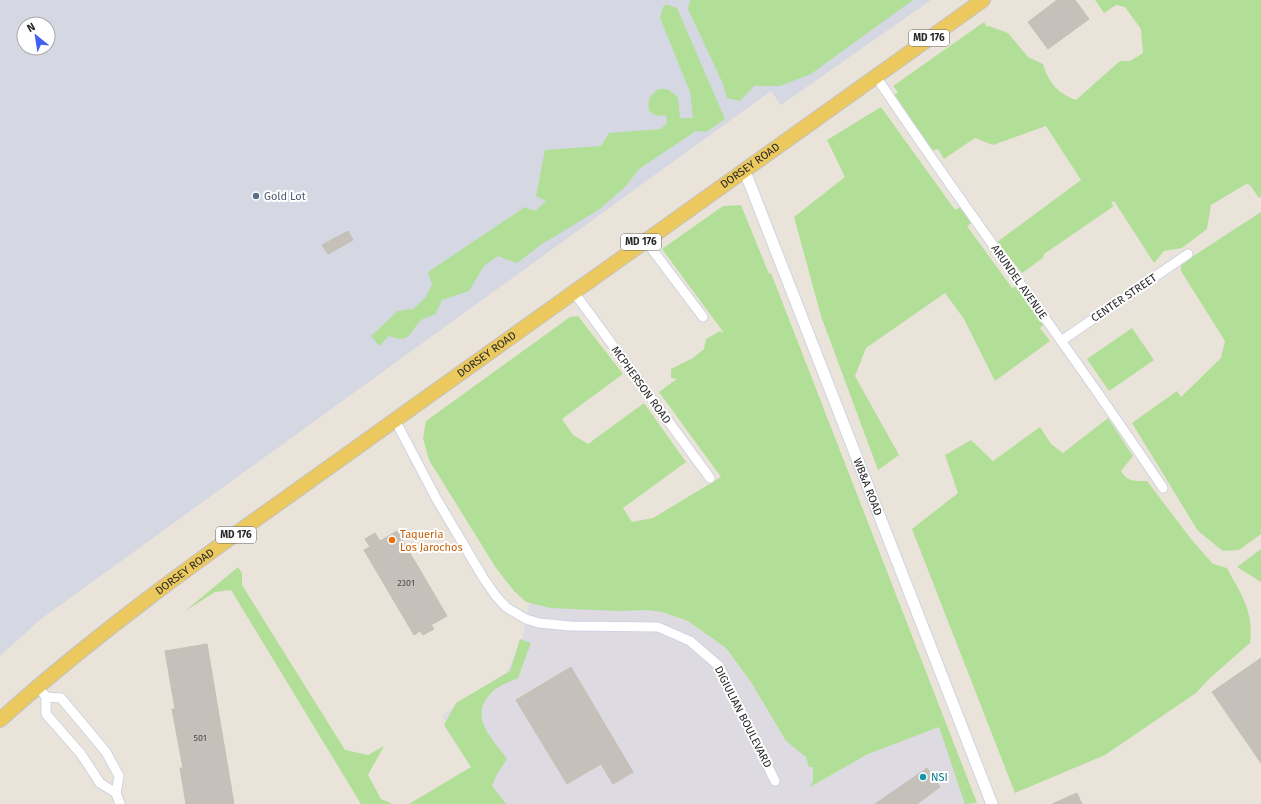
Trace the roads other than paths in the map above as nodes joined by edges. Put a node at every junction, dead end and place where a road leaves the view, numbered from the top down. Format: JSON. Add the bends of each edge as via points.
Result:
{"nodes":[{"id":1,"x":982,"y":0,"type":"edge"},
{"id":2,"x":875,"y":76,"type":"junction"},
{"id":3,"x":744,"y":169,"type":"junction"},
{"id":4,"x":645,"y":240,"type":"junction"},
{"id":5,"x":1188,"y":254,"type":"dead end"},
{"id":6,"x":573,"y":291,"type":"junction"},
{"id":7,"x":703,"y":317,"type":"dead end"},
{"id":8,"x":1061,"y":341,"type":"junction"},
{"id":9,"x":395,"y":420,"type":"junction"},
{"id":10,"x":710,"y":478,"type":"dead end"},
{"id":11,"x":1163,"y":488,"type":"dead end"},
{"id":12,"x":42,"y":692,"type":"junction"},
{"id":13,"x":0,"y":720,"type":"edge"},
{"id":14,"x":775,"y":781,"type":"dead end"},
{"id":15,"x":116,"y":793,"type":"junction"},
{"id":16,"x":120,"y":804,"type":"edge"},
{"id":17,"x":992,"y":804,"type":"edge"}],
"edges":[{"from":1,"to":2,"type":"main road","name":"DORSEY ROAD","number":"MD 176"},
{"from":2,"to":3,"type":"main road","name":"DORSEY ROAD","number":"MD 176"},
{"from":2,"to":8,"type":"street","name":"ARUNDEL AVENUE"},
{"from":3,"to":4,"type":"main road","name":"DORSEY ROAD","number":"MD 176"},
{"from":3,"to":17,"type":"street","name":"WB&A ROAD"},
{"from":4,"to":6,"type":"main road","name":"DORSEY ROAD","number":"MD 176"},
{"from":4,"to":7,"type":"street"},
{"from":5,"to":8,"type":"street","name":"CENTER STREET"},
{"from":6,"to":9,"type":"main road","name":"DORSEY ROAD","number":"MD 176"},
{"from":6,"to":10,"type":"street","name":"MCPHERSON ROAD"},
{"from":8,"to":11,"type":"street","name":"ARUNDEL AVENUE"},
{"from":9,"to":12,"type":"main road","name":"DORSEY ROAD","number":"MD 176","via":[[138,606]]},
{"from":9,"to":14,"type":"street","name":"DIGIULIAN BOULEVARD","via":[[436,498],[484,579],[506,607],[526,619],[539,623],[658,627],[690,641],[719,666]]},
{"from":12,"to":13,"type":"main road","name":"DORSEY ROAD","number":"MD 176"},
{"from":12,"to":15,"type":"street","via":[[46,714],[81,754],[100,783]]},
{"from":12,"to":15,"type":"street","via":[[61,698],[106,752],[119,776]]},
{"from":15,"to":16,"type":"street"}]}
